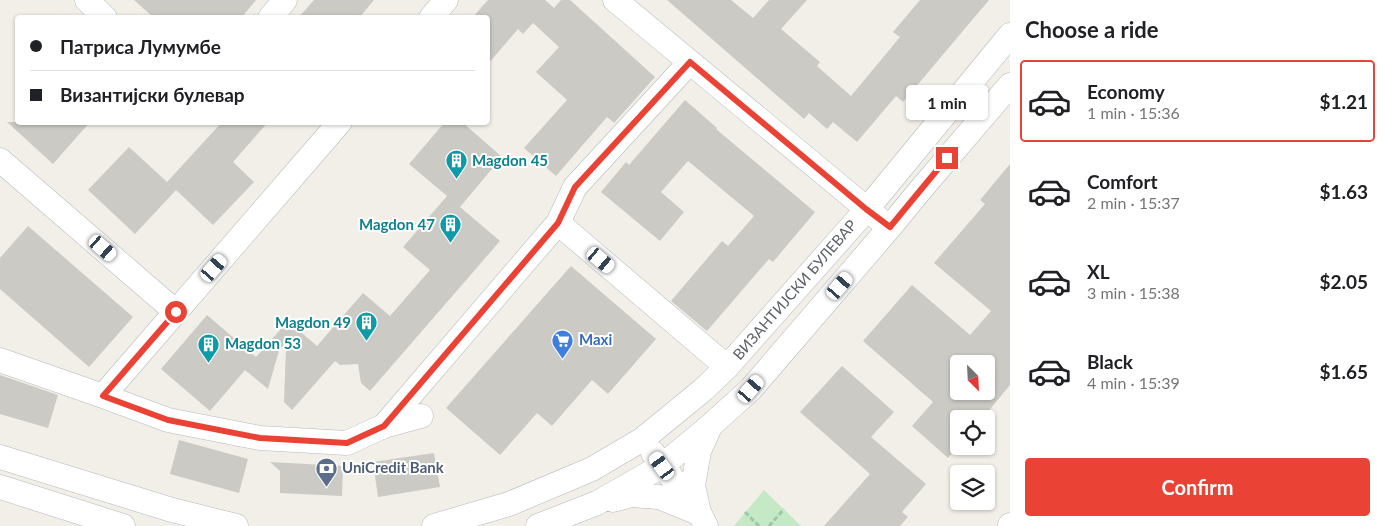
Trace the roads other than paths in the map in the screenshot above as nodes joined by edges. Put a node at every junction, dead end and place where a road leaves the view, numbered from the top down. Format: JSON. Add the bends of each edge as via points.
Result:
{"nodes":[{"id":1,"x":87,"y":0,"type":"edge"},
{"id":2,"x":285,"y":0,"type":"edge"},
{"id":3,"x":446,"y":0,"type":"edge"},
{"id":4,"x":615,"y":0,"type":"edge"},
{"id":5,"x":102,"y":15,"type":"edge"},
{"id":6,"x":272,"y":15,"type":"edge"},
{"id":7,"x":434,"y":15,"type":"edge"},
{"id":8,"x":1010,"y":35,"type":"edge"},
{"id":9,"x":690,"y":62,"type":"junction"},
{"id":10,"x":1010,"y":85,"type":"edge"},
{"id":11,"x":337,"y":125,"type":"edge"},
{"id":12,"x":0,"y":160,"type":"edge"},
{"id":13,"x":866,"y":209,"type":"junction"},
{"id":14,"x":558,"y":223,"type":"junction"},
{"id":15,"x":890,"y":227,"type":"junction"},
{"id":16,"x":176,"y":312,"type":"junction"},
{"id":17,"x":0,"y":360,"type":"edge"},
{"id":18,"x":726,"y":367,"type":"junction"},
{"id":19,"x":103,"y":396,"type":"junction"},
{"id":20,"x":421,"y":416,"type":"dead end"},
{"id":21,"x":384,"y":426,"type":"junction"},
{"id":22,"x":710,"y":426,"type":"junction"},
{"id":23,"x":643,"y":439,"type":"junction"},
{"id":24,"x":0,"y":457,"type":"edge"},
{"id":25,"x":662,"y":466,"type":"junction"},
{"id":26,"x":0,"y":486,"type":"edge"},
{"id":27,"x":597,"y":504,"type":"junction"},
{"id":28,"x":703,"y":520,"type":"edge"},
{"id":29,"x":123,"y":526,"type":"edge"},
{"id":30,"x":236,"y":526,"type":"edge"},
{"id":31,"x":434,"y":526,"type":"edge"},
{"id":32,"x":538,"y":526,"type":"edge"}],
"edges":[{"from":1,"to":5,"type":"street"},
{"from":2,"to":6,"type":"street"},
{"from":3,"to":7,"type":"street"},
{"from":4,"to":9,"type":"street"},
{"from":8,"to":13,"type":"street","name":"ВИЗАНТИЈСКИ БУЛЕВАР"},
{"from":9,"to":13,"type":"street"},
{"from":9,"to":14,"type":"street","via":[[575,187]]},
{"from":10,"to":15,"type":"street","name":"ВИЗАНТИЈСКИ БУЛЕВАР"},
{"from":11,"to":16,"type":"street"},
{"from":12,"to":16,"type":"street"},
{"from":13,"to":15,"type":"street"},
{"from":13,"to":18,"type":"street","name":"ВИЗАНТИЈСКИ БУЛЕВАР"},
{"from":14,"to":18,"type":"street"},
{"from":14,"to":21,"type":"street"},
{"from":15,"to":22,"type":"street","name":"ВИЗАНТИЈСКИ БУЛЕВАР","via":[[751,389]]},
{"from":16,"to":19,"type":"street"},
{"from":17,"to":19,"type":"street"},
{"from":18,"to":23,"type":"street","name":"ВИЗАНТИЈСКИ БУЛЕВАР"},
{"from":19,"to":21,"type":"street","via":[[168,420],[260,438],[347,443]]},
{"from":20,"to":21,"type":"street"},
{"from":22,"to":25,"type":"street","name":"ВИЗАНТИЈСКИ БУЛЕВАР"},
{"from":22,"to":28,"type":"street","via":[[699,451],[693,486]]},
{"from":23,"to":25,"type":"street"},
{"from":23,"to":31,"type":"street","name":"ВИЗАНТИЈСКИ БУЛЕВАР","via":[[592,469],[509,504]]},
{"from":24,"to":30,"type":"street","via":[[172,510]]},
{"from":25,"to":27,"type":"street","name":"ВИЗАНТИЈСКИ БУЛЕВАР"},
{"from":25,"to":28,"type":"street"},
{"from":26,"to":29,"type":"street"},
{"from":27,"to":28,"type":"street","via":[[632,495],[659,497]]},
{"from":27,"to":32,"type":"street","name":"ВИЗАНТИЈСКИ БУЛЕВАР"}]}
